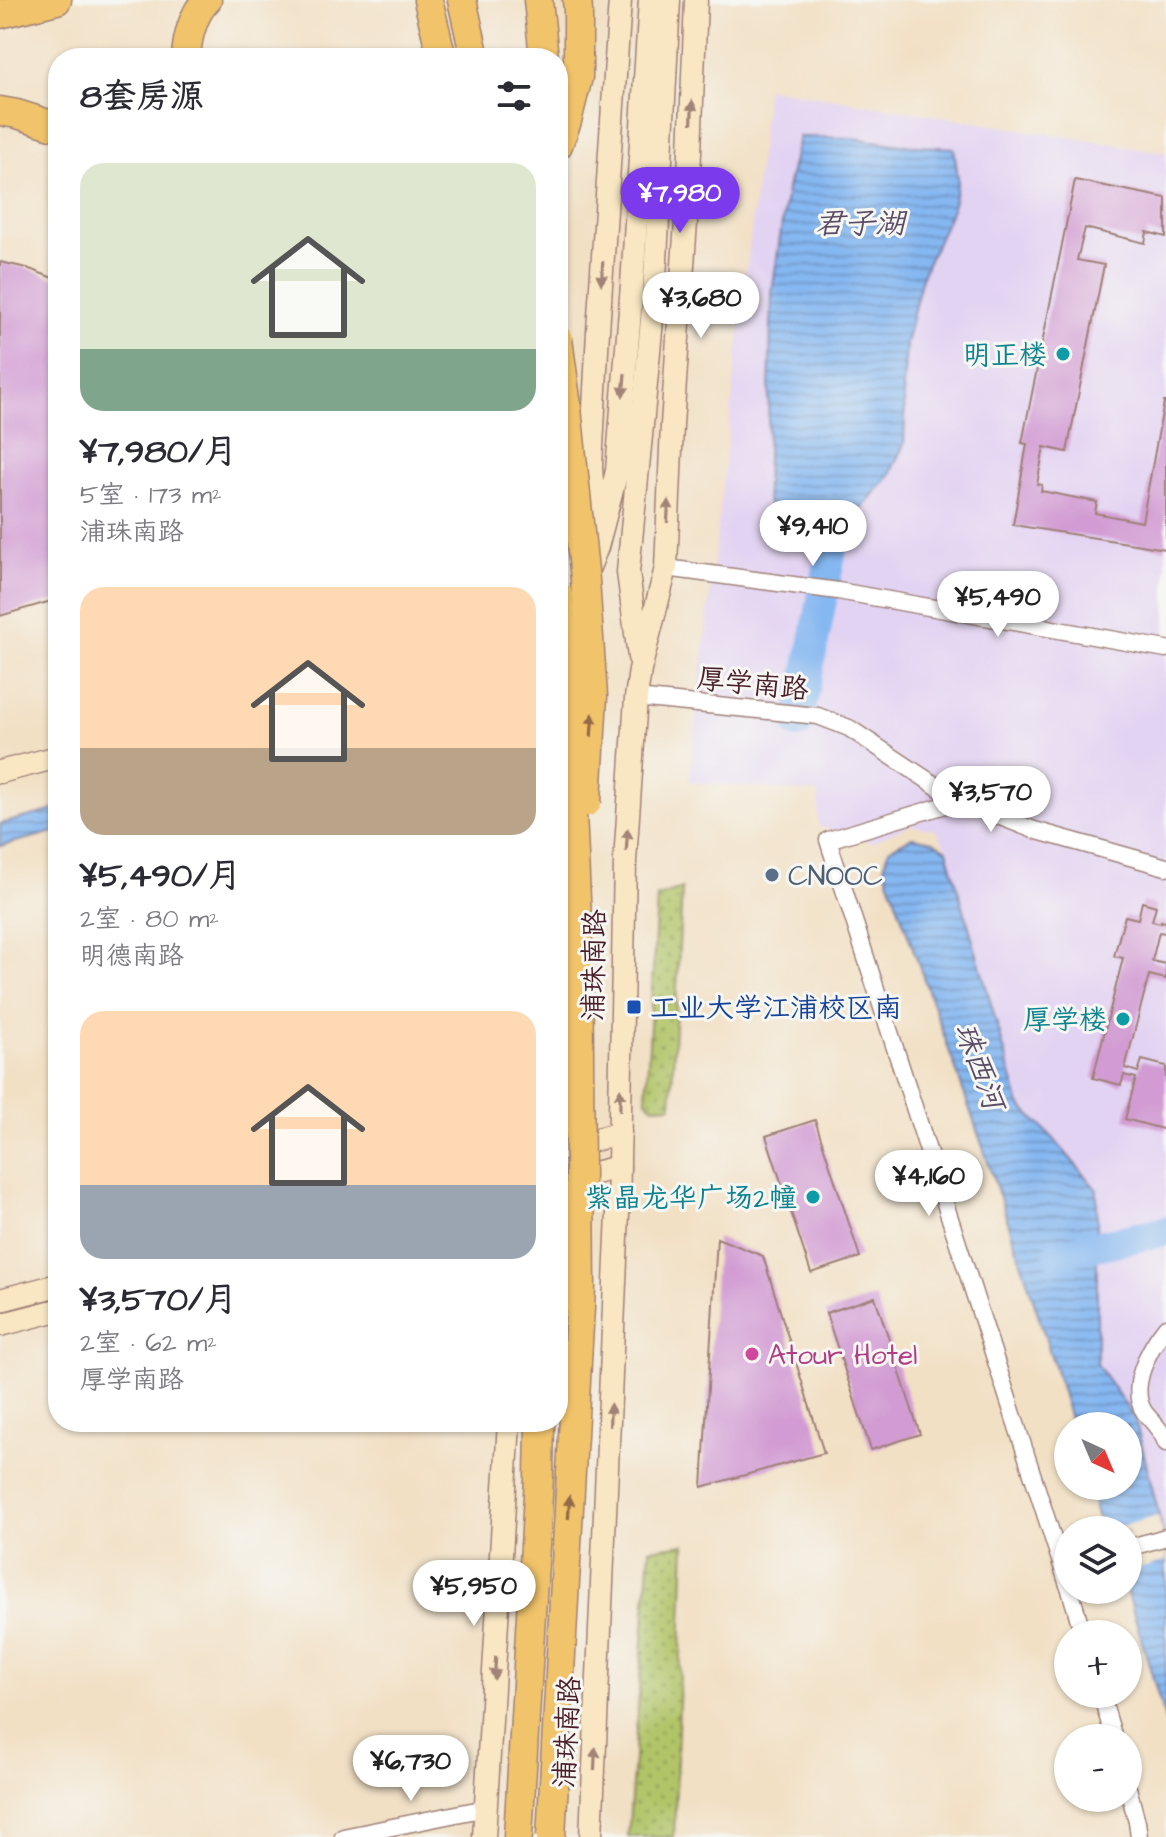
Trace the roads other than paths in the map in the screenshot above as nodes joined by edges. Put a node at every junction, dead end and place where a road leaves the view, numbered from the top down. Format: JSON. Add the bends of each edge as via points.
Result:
{"nodes":[{"id":1,"x":57,"y":0,"type":"edge"},
{"id":2,"x":207,"y":0,"type":"edge"},
{"id":3,"x":425,"y":0,"type":"edge"},
{"id":4,"x":462,"y":0,"type":"edge"},
{"id":5,"x":538,"y":0,"type":"edge"},
{"id":6,"x":577,"y":0,"type":"edge"},
{"id":7,"x":620,"y":0,"type":"edge"},
{"id":8,"x":650,"y":0,"type":"edge"},
{"id":9,"x":669,"y":0,"type":"edge"},
{"id":10,"x":696,"y":0,"type":"edge"},
{"id":11,"x":0,"y":14,"type":"edge"},
{"id":12,"x":187,"y":48,"type":"edge"},
{"id":13,"x":422,"y":48,"type":"edge"},
{"id":14,"x":439,"y":48,"type":"edge"},
{"id":15,"x":473,"y":48,"type":"edge"},
{"id":16,"x":543,"y":48,"type":"edge"},
{"id":17,"x":0,"y":111,"type":"edge"},
{"id":18,"x":568,"y":117,"type":"edge"},
{"id":19,"x":48,"y":124,"type":"edge"},
{"id":20,"x":568,"y":418,"type":"edge"},
{"id":21,"x":597,"y":547,"type":"junction"},
{"id":22,"x":666,"y":568,"type":"junction"},
{"id":23,"x":568,"y":600,"type":"edge"},
{"id":24,"x":1166,"y":649,"type":"edge"},
{"id":25,"x":640,"y":670,"type":"junction"},
{"id":26,"x":636,"y":698,"type":"junction"},
{"id":27,"x":568,"y":727,"type":"edge"},
{"id":28,"x":48,"y":760,"type":"edge"},
{"id":29,"x":0,"y":772,"type":"edge"},
{"id":30,"x":959,"y":801,"type":"junction"},
{"id":31,"x":1166,"y":867,"type":"edge"},
{"id":32,"x":578,"y":942,"type":"junction"},
{"id":33,"x":620,"y":1133,"type":"junction"},
{"id":34,"x":568,"y":1147,"type":"edge"},
{"id":35,"x":619,"y":1167,"type":"junction"},
{"id":36,"x":568,"y":1180,"type":"edge"},
{"id":37,"x":48,"y":1288,"type":"edge"},
{"id":38,"x":0,"y":1300,"type":"edge"},
{"id":39,"x":48,"y":1313,"type":"edge"},
{"id":40,"x":0,"y":1325,"type":"edge"},
{"id":41,"x":1166,"y":1327,"type":"edge"},
{"id":42,"x":508,"y":1432,"type":"edge"},
{"id":43,"x":534,"y":1432,"type":"edge"},
{"id":44,"x":540,"y":1432,"type":"edge"},
{"id":45,"x":1166,"y":1443,"type":"edge"},
{"id":46,"x":539,"y":1478,"type":"junction"},
{"id":47,"x":1054,"y":1532,"type":"edge"},
{"id":48,"x":1165,"y":1537,"type":"edge"},
{"id":49,"x":1142,"y":1544,"type":"edge"},
{"id":50,"x":486,"y":1808,"type":"junction"},
{"id":51,"x":1134,"y":1812,"type":"edge"},
{"id":52,"x":343,"y":1837,"type":"edge"},
{"id":53,"x":484,"y":1837,"type":"edge"},
{"id":54,"x":518,"y":1837,"type":"edge"},
{"id":55,"x":551,"y":1837,"type":"edge"},
{"id":56,"x":591,"y":1837,"type":"edge"},
{"id":57,"x":1139,"y":1837,"type":"edge"}],
"edges":[{"from":1,"to":11,"type":"highway"},
{"from":2,"to":12,"type":"highway"},
{"from":3,"to":13,"type":"highway"},
{"from":3,"to":14,"type":"highway"},
{"from":4,"to":15,"type":"highway"},
{"from":5,"to":16,"type":"highway"},
{"from":6,"to":18,"type":"highway","via":[[578,77]]},
{"from":7,"to":21,"type":"street","one_way":true,"via":[[591,466]]},
{"from":8,"to":21,"type":"street","one_way":true,"via":[[617,471]]},
{"from":9,"to":25,"type":"street","name":"浦珠南路","via":[[654,299],[628,572]]},
{"from":22,"to":10,"type":"street","name":"浦珠南路","one_way":true},
{"from":17,"to":19,"type":"highway"},
{"from":32,"to":20,"type":"highway","one_way":true,"bridge":true,"via":[[593,696]]},
{"from":21,"to":23,"type":"street"},
{"from":22,"to":24,"type":"street","via":[[838,591]]},
{"from":22,"to":25,"type":"street","name":"浦珠南路"},
{"from":25,"to":26,"type":"street","name":"浦珠南路"},
{"from":26,"to":30,"type":"street","name":"厚学南路","via":[[818,716],[849,728]]},
{"from":33,"to":26,"type":"street","name":"浦珠南路","one_way":true,"via":[[625,861]]},
{"from":27,"to":32,"type":"highway","bridge":true},
{"from":28,"to":29,"type":"street"},
{"from":30,"to":31,"type":"street","name":"厚学南路","via":[[1034,830]]},
{"from":30,"to":47,"type":"street","via":[[828,840]]},
{"from":55,"to":32,"type":"highway","one_way":true,"bridge":true,"via":[[581,1289]]},
{"from":33,"to":34,"type":"street"},
{"from":33,"to":35,"type":"street","name":"浦珠南路"},
{"from":35,"to":36,"type":"street"},
{"from":56,"to":35,"type":"street","name":"浦珠南路","one_way":true},
{"from":37,"to":38,"type":"street"},
{"from":39,"to":40,"type":"street"},
{"from":41,"to":45,"type":"street","via":[[1152,1344],[1138,1393]]},
{"from":42,"to":50,"type":"street","one_way":true},
{"from":43,"to":46,"type":"highway"},
{"from":44,"to":46,"type":"highway"},
{"from":46,"to":54,"type":"highway"},
{"from":48,"to":49,"type":"street"},
{"from":50,"to":52,"type":"street"},
{"from":50,"to":53,"type":"street"},
{"from":51,"to":57,"type":"street"}]}
